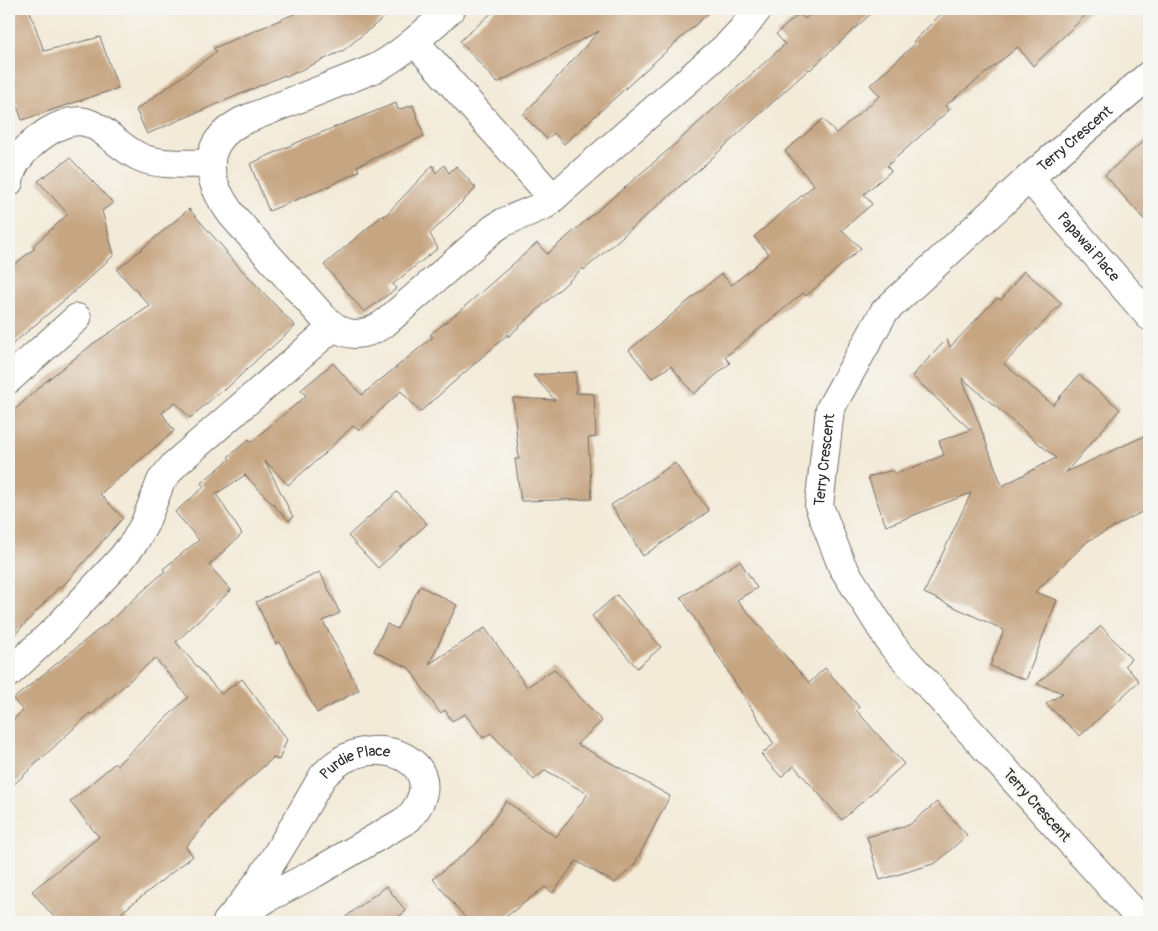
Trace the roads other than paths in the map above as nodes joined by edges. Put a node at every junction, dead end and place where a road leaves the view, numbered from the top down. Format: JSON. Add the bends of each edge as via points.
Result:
{"nodes":[{"id":1,"x":452,"y":9,"type":"edge"},
{"id":2,"x":758,"y":9,"type":"edge"},
{"id":3,"x":415,"y":42,"type":"junction"},
{"id":4,"x":1149,"y":75,"type":"edge"},
{"id":5,"x":211,"y":164,"type":"junction"},
{"id":6,"x":1029,"y":178,"type":"junction"},
{"id":7,"x":9,"y":182,"type":"edge"},
{"id":8,"x":553,"y":198,"type":"junction"},
{"id":9,"x":1149,"y":316,"type":"edge"},
{"id":10,"x":77,"y":318,"type":"dead end"},
{"id":11,"x":333,"y":327,"type":"junction"},
{"id":12,"x":9,"y":379,"type":"edge"},
{"id":13,"x":9,"y":673,"type":"edge"},
{"id":14,"x":228,"y":922,"type":"edge"},
{"id":15,"x":1143,"y":922,"type":"edge"}],
"edges":[{"from":1,"to":3,"type":"street"},
{"from":2,"to":8,"type":"street","via":[[728,45]]},
{"from":3,"to":5,"type":"street","via":[[376,68],[231,127],[215,144]]},
{"from":3,"to":8,"type":"street"},
{"from":4,"to":6,"type":"street","name":"Terry Crescent"},
{"from":5,"to":7,"type":"street","via":[[143,159],[92,124],[71,121],[34,142],[15,165]]},
{"from":5,"to":11,"type":"street","via":[[216,190],[232,215]]},
{"from":6,"to":9,"type":"street","name":"Papawai Place"},
{"from":6,"to":15,"type":"street","name":"Terry Crescent","via":[[884,312],[830,409],[819,506],[842,566],[892,645]]},
{"from":8,"to":11,"type":"street","via":[[545,205],[493,229],[386,323],[365,334]]},
{"from":10,"to":12,"type":"street"},
{"from":11,"to":13,"type":"street","via":[[175,464],[161,481],[145,523],[121,559],[57,628]]},
{"from":14,"to":14,"type":"street","name":"Purdie Place","via":[[266,872],[323,776],[334,766],[346,757],[376,750],[394,752],[409,759],[418,769],[423,783],[422,797],[408,819]]}]}
